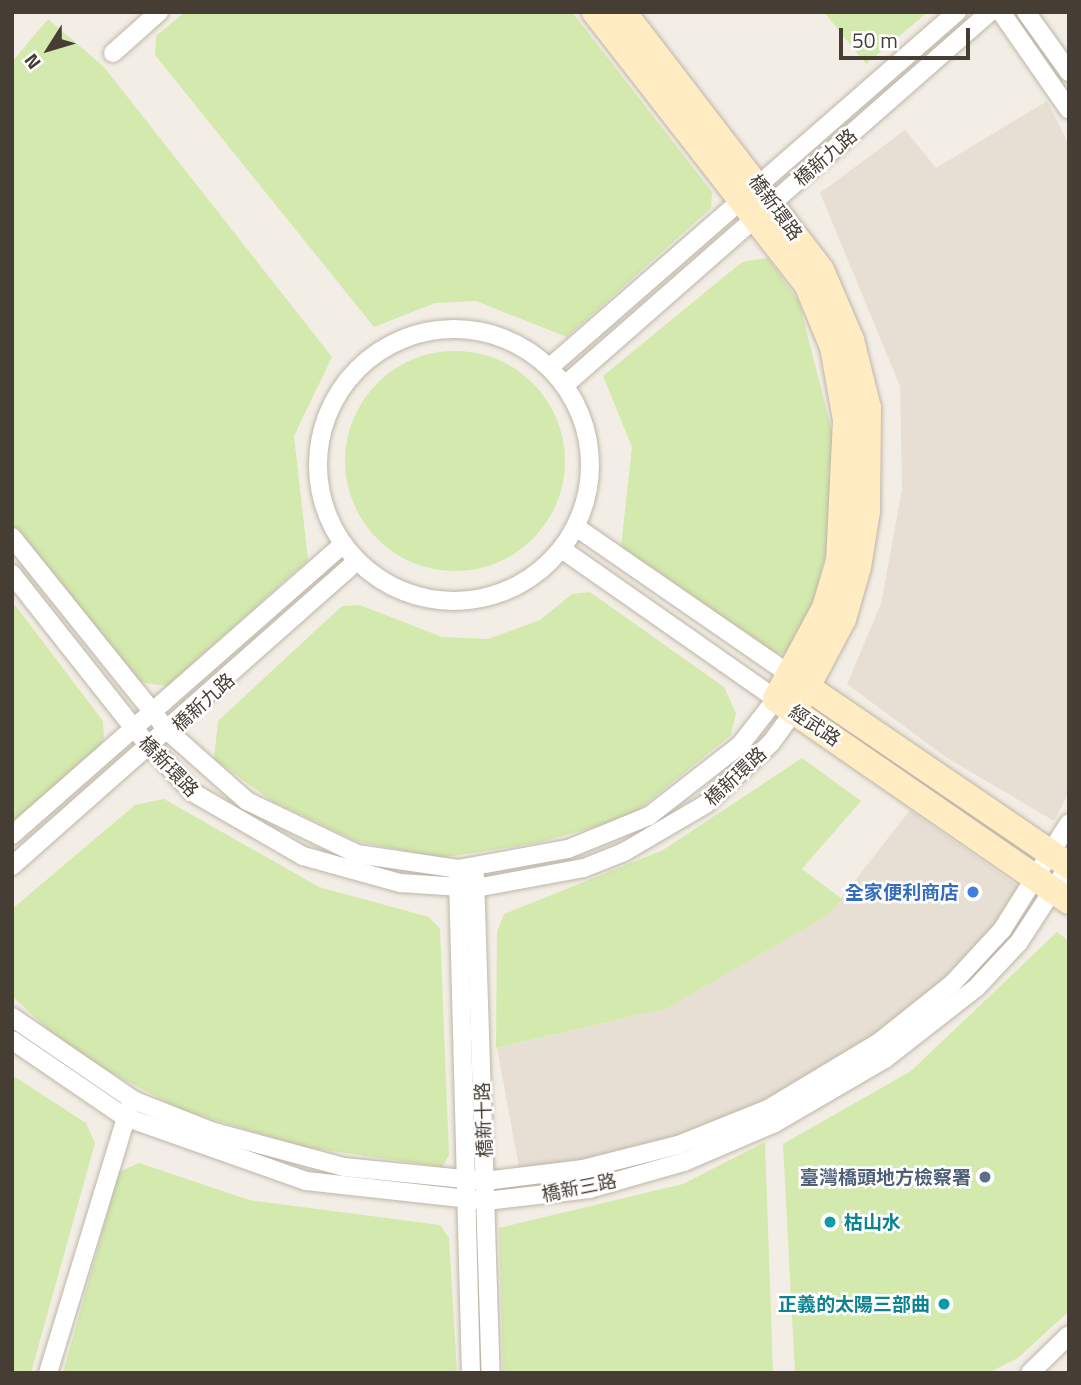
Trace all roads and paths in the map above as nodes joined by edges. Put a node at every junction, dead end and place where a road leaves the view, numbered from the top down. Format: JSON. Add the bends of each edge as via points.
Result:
{"nodes":[{"id":1,"x":159,"y":12,"type":"edge"},
{"id":2,"x":595,"y":12,"type":"edge"},
{"id":3,"x":623,"y":12,"type":"edge"},
{"id":4,"x":957,"y":12,"type":"edge"},
{"id":5,"x":990,"y":12,"type":"edge"},
{"id":6,"x":1001,"y":12,"type":"edge"},
{"id":7,"x":1026,"y":12,"type":"edge"},
{"id":8,"x":113,"y":52,"type":"dead end"},
{"id":9,"x":1069,"y":72,"type":"edge"},
{"id":10,"x":1069,"y":110,"type":"edge"},
{"id":11,"x":759,"y":200,"type":"junction"},
{"id":12,"x":550,"y":367,"type":"junction"},
{"id":13,"x":565,"y":385,"type":"junction"},
{"id":14,"x":576,"y":527,"type":"junction"},
{"id":15,"x":12,"y":537,"type":"edge"},
{"id":16,"x":343,"y":544,"type":"junction"},
{"id":17,"x":562,"y":549,"type":"junction"},
{"id":18,"x":357,"y":561,"type":"junction"},
{"id":19,"x":12,"y":574,"type":"edge"},
{"id":20,"x":801,"y":682,"type":"junction"},
{"id":21,"x":785,"y":705,"type":"junction"},
{"id":22,"x":153,"y":714,"type":"junction"},
{"id":23,"x":135,"y":730,"type":"junction"},
{"id":24,"x":169,"y":732,"type":"junction"},
{"id":25,"x":151,"y":749,"type":"junction"},
{"id":26,"x":1069,"y":823,"type":"edge"},
{"id":27,"x":12,"y":835,"type":"edge"},
{"id":28,"x":1064,"y":863,"type":"edge"},
{"id":29,"x":12,"y":866,"type":"edge"},
{"id":30,"x":466,"y":868,"type":"junction"},
{"id":31,"x":467,"y":889,"type":"junction"},
{"id":32,"x":1052,"y":889,"type":"edge"},
{"id":33,"x":12,"y":1017,"type":"edge"},
{"id":34,"x":12,"y":1040,"type":"edge"},
{"id":35,"x":133,"y":1100,"type":"junction"},
{"id":36,"x":125,"y":1117,"type":"junction"},
{"id":37,"x":466,"y":1180,"type":"junction"},
{"id":38,"x":485,"y":1181,"type":"junction"},
{"id":39,"x":467,"y":1200,"type":"junction"},
{"id":40,"x":486,"y":1201,"type":"junction"},
{"id":41,"x":1069,"y":1335,"type":"edge"},
{"id":42,"x":48,"y":1373,"type":"edge"},
{"id":43,"x":471,"y":1373,"type":"edge"},
{"id":44,"x":491,"y":1373,"type":"edge"},
{"id":45,"x":1030,"y":1373,"type":"edge"}],
"edges":[{"from":1,"to":8,"type":"street"},
{"from":2,"to":11,"type":"street","name":"橋新環路"},
{"from":3,"to":11,"type":"street","name":"橋新環路"},
{"from":4,"to":11,"type":"street","name":"橋新九路"},
{"from":5,"to":11,"type":"street","name":"橋新九路"},
{"from":6,"to":10,"type":"street"},
{"from":7,"to":9,"type":"street"},
{"from":11,"to":12,"type":"street","name":"橋新九路"},
{"from":11,"to":13,"type":"street","name":"橋新九路"},
{"from":11,"to":20,"type":"street","name":"橋新環路","via":[[839,304],[867,408],[867,511],[858,567],[844,619]]},
{"from":12,"to":13,"type":"street"},
{"from":12,"to":16,"type":"street","via":[[525,348],[465,328],[403,337],[358,366],[334,397],[321,433],[317,472],[325,510]]},
{"from":13,"to":14,"type":"street","via":[[588,439],[591,469]]},
{"from":14,"to":17,"type":"street"},
{"from":14,"to":20,"type":"street","name":"經武路"},
{"from":15,"to":22,"type":"street","name":"橋新環路"},
{"from":16,"to":18,"type":"street"},
{"from":16,"to":22,"type":"street","name":"橋新九路"},
{"from":17,"to":18,"type":"street","via":[[510,590],[468,600],[414,595]]},
{"from":17,"to":21,"type":"street","name":"經武路"},
{"from":18,"to":24,"type":"street","name":"橋新九路"},
{"from":19,"to":23,"type":"street","name":"橋新環路"},
{"from":20,"to":21,"type":"street","name":"橋新環路"},
{"from":20,"to":28,"type":"street","name":"經武路"},
{"from":21,"to":30,"type":"street","name":"橋新環路","via":[[649,816],[568,849]]},
{"from":21,"to":31,"type":"street","name":"橋新環路","via":[[741,773],[680,823],[584,868]]},
{"from":21,"to":32,"type":"street","name":"經武路"},
{"from":22,"to":23,"type":"street","name":"橋新九路"},
{"from":22,"to":24,"type":"street","name":"橋新環路"},
{"from":23,"to":25,"type":"street","name":"橋新環路"},
{"from":23,"to":27,"type":"street","name":"橋新九路"},
{"from":24,"to":25,"type":"street","name":"橋新九路"},
{"from":24,"to":30,"type":"street","name":"橋新環路","via":[[247,801],[319,841],[357,854]]},
{"from":25,"to":29,"type":"street","name":"橋新九路"},
{"from":25,"to":31,"type":"street","name":"橋新環路","via":[[227,817],[303,856],[344,872]]},
{"from":26,"to":28,"type":"street"},
{"from":28,"to":32,"type":"street"},
{"from":30,"to":31,"type":"street","name":"橋新十路"},
{"from":31,"to":37,"type":"street","name":"橋新十路"},
{"from":31,"to":38,"type":"street","name":"橋新十路"},
{"from":32,"to":38,"type":"street","name":"橋新三路","via":[[1002,930],[952,984],[878,1043],[768,1109],[678,1145],[583,1168]]},
{"from":32,"to":40,"type":"street","name":"橋新三路","via":[[1019,942],[969,995],[830,1094],[684,1162],[589,1189]]},
{"from":33,"to":35,"type":"street","name":"橋新三路"},
{"from":34,"to":36,"type":"street","name":"橋新三路"},
{"from":35,"to":36,"type":"street"},
{"from":35,"to":37,"type":"street","name":"橋新三路","via":[[214,1132],[344,1167]]},
{"from":36,"to":39,"type":"street","name":"橋新三路","via":[[306,1181]]},
{"from":36,"to":42,"type":"street"},
{"from":37,"to":38,"type":"street","name":"橋新三路"},
{"from":37,"to":39,"type":"street","name":"橋新十路"},
{"from":38,"to":40,"type":"street","name":"橋新十路"},
{"from":39,"to":40,"type":"street","name":"橋新三路"},
{"from":39,"to":43,"type":"street","name":"橋新十路"},
{"from":40,"to":44,"type":"street","name":"橋新十路"},
{"from":41,"to":45,"type":"street"}]}
